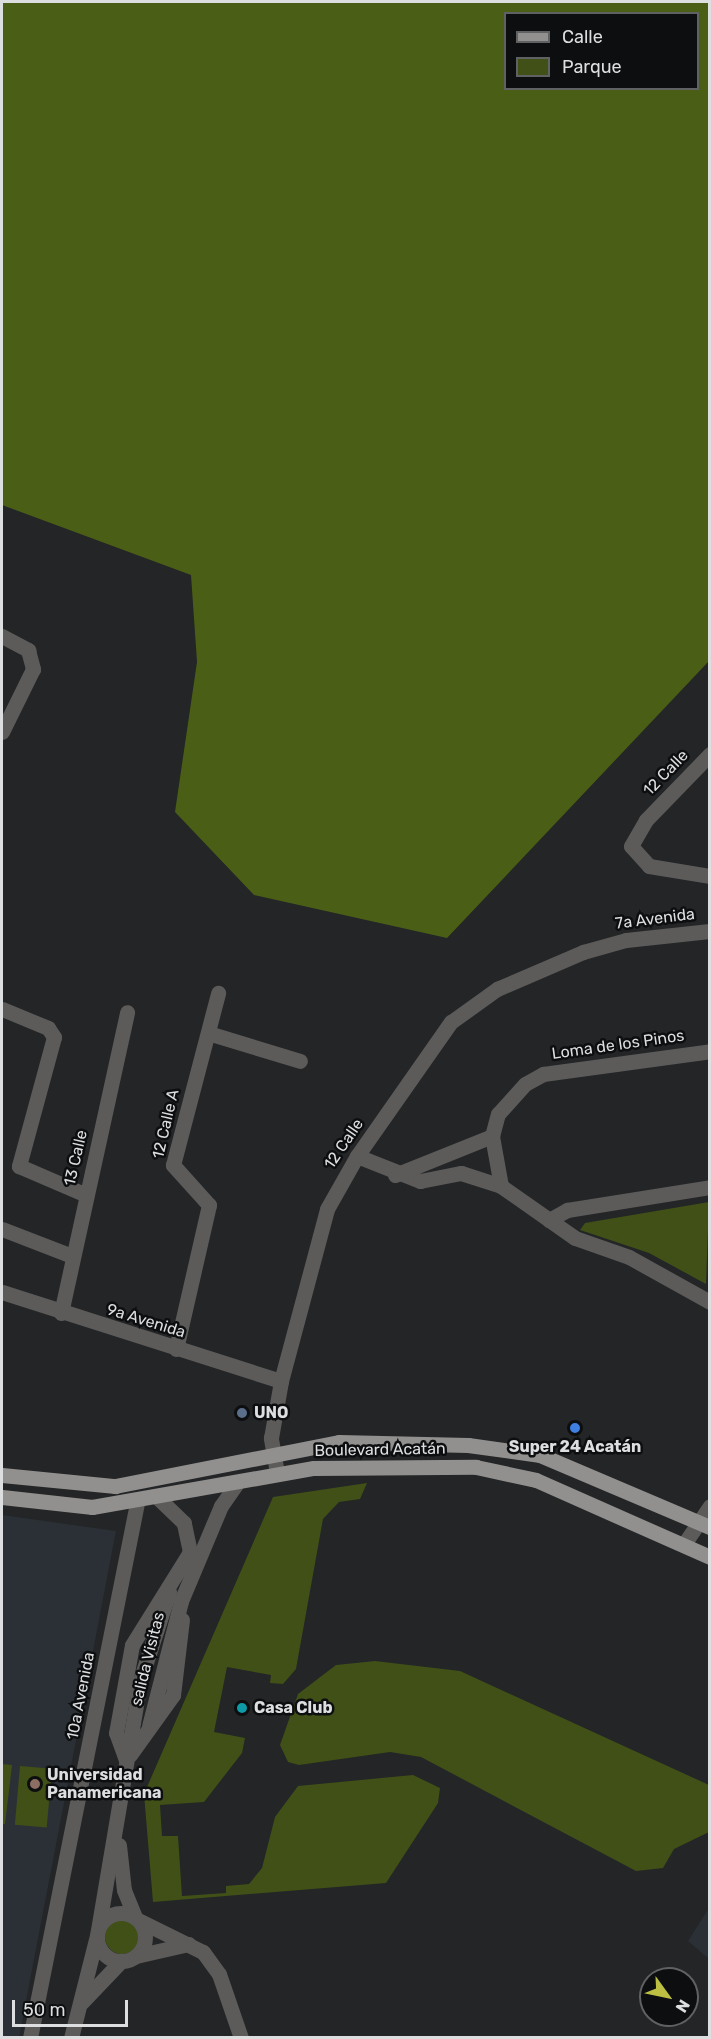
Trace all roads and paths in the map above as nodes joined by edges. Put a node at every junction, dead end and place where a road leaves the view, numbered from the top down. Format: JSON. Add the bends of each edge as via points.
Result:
{"nodes":[{"id":1,"x":2,"y":636,"type":"edge"},
{"id":2,"x":2,"y":732,"type":"edge"},
{"id":3,"x":710,"y":754,"type":"edge"},
{"id":4,"x":710,"y":876,"type":"edge"},
{"id":5,"x":710,"y":931,"type":"edge"},
{"id":6,"x":606,"y":944,"type":"joint"},
{"id":7,"x":218,"y":993,"type":"dead end"},
{"id":8,"x":2,"y":1009,"type":"edge"},
{"id":9,"x":127,"y":1012,"type":"dead end"},
{"id":10,"x":208,"y":1033,"type":"junction"},
{"id":11,"x":710,"y":1051,"type":"edge"},
{"id":12,"x":300,"y":1061,"type":"dead end"},
{"id":13,"x":492,"y":1136,"type":"junction"},
{"id":14,"x":458,"y":1154,"type":"junction"},
{"id":15,"x":357,"y":1156,"type":"junction"},
{"id":16,"x":461,"y":1173,"type":"junction"},
{"id":17,"x":395,"y":1175,"type":"junction"},
{"id":18,"x":501,"y":1186,"type":"junction"},
{"id":19,"x":710,"y":1187,"type":"edge"},
{"id":20,"x":86,"y":1195,"type":"junction"},
{"id":21,"x":549,"y":1220,"type":"junction"},
{"id":22,"x":2,"y":1229,"type":"edge"},
{"id":23,"x":72,"y":1256,"type":"junction"},
{"id":24,"x":2,"y":1292,"type":"edge"},
{"id":25,"x":709,"y":1301,"type":"edge"},
{"id":26,"x":61,"y":1313,"type":"junction"},
{"id":27,"x":176,"y":1349,"type":"junction"},
{"id":28,"x":281,"y":1381,"type":"junction"},
{"id":29,"x":274,"y":1453,"type":"junction"},
{"id":30,"x":277,"y":1473,"type":"junction"},
{"id":31,"x":2,"y":1474,"type":"edge"},
{"id":32,"x":237,"y":1483,"type":"junction"},
{"id":33,"x":2,"y":1497,"type":"edge"},
{"id":34,"x":158,"y":1498,"type":"junction"},
{"id":35,"x":137,"y":1503,"type":"junction"},
{"id":36,"x":710,"y":1506,"type":"edge"},
{"id":37,"x":703,"y":1524,"type":"edge"},
{"id":38,"x":684,"y":1544,"type":"junction"},
{"id":39,"x":710,"y":1557,"type":"edge"},
{"id":40,"x":175,"y":1596,"type":"junction"},
{"id":41,"x":127,"y":1760,"type":"junction"},
{"id":42,"x":117,"y":1833,"type":"junction"},
{"id":43,"x":138,"y":1919,"type":"junction"},
{"id":44,"x":98,"y":1933,"type":"junction"},
{"id":45,"x":189,"y":1944,"type":"junction"},
{"id":46,"x":128,"y":1959,"type":"junction"},
{"id":47,"x":78,"y":2007,"type":"junction"},
{"id":48,"x":30,"y":2037,"type":"edge"},
{"id":49,"x":71,"y":2037,"type":"edge"},
{"id":50,"x":241,"y":2037,"type":"edge"}],
"edges":[{"from":1,"to":2,"type":"street","via":[[28,650],[33,669]]},
{"from":3,"to":4,"type":"street","name":"12 Calle","via":[[636,832],[631,847],[638,860],[653,867]]},
{"from":5,"to":6,"type":"street","name":"7a Avenida"},
{"from":6,"to":15,"type":"street","name":"12 Calle","via":[[515,980],[466,1008]]},
{"from":7,"to":10,"type":"street","name":"12 Calle A"},
{"from":8,"to":20,"type":"street","via":[[48,1028],[54,1037],[19,1166]]},
{"from":9,"to":20,"type":"street","name":"13 Calle"},
{"from":10,"to":12,"type":"street"},
{"from":10,"to":27,"type":"street","name":"12 Calle A","via":[[173,1165],[209,1205]]},
{"from":11,"to":13,"type":"street","name":"Loma de los Pinos","via":[[543,1074],[509,1097]]},
{"from":13,"to":14,"type":"street"},
{"from":13,"to":18,"type":"street"},
{"from":14,"to":16,"type":"street"},
{"from":14,"to":17,"type":"street","via":[[415,1162]]},
{"from":15,"to":17,"type":"street"},
{"from":15,"to":28,"type":"street","name":"12 Calle","via":[[327,1209]]},
{"from":16,"to":17,"type":"street","via":[[420,1181]]},
{"from":16,"to":18,"type":"street"},
{"from":18,"to":21,"type":"street"},
{"from":19,"to":21,"type":"street","via":[[567,1210]]},
{"from":20,"to":23,"type":"street","name":"13 Calle"},
{"from":21,"to":25,"type":"street","via":[[575,1238],[672,1278]]},
{"from":22,"to":23,"type":"street"},
{"from":23,"to":26,"type":"street","name":"13 Calle"},
{"from":24,"to":26,"type":"street","name":"9a Avenida"},
{"from":26,"to":27,"type":"street","name":"9a Avenida"},
{"from":27,"to":28,"type":"street","name":"9a Avenida"},
{"from":28,"to":29,"type":"street","name":"12 Calle"},
{"from":29,"to":30,"type":"street","name":"12 Calle"},
{"from":29,"to":31,"type":"main road","name":"Boulevard Acatán","via":[[115,1486]]},
{"from":29,"to":37,"type":"main road","name":"Boulevard Acatán","via":[[339,1442],[404,1441],[513,1450],[561,1463]]},
{"from":30,"to":32,"type":"main road","name":"Boulevard Acatán"},
{"from":30,"to":38,"type":"main road","name":"Boulevard Acatán","via":[[396,1464],[509,1473]]},
{"from":32,"to":34,"type":"main road","name":"Boulevard Acatán"},
{"from":32,"to":40,"type":"street"},
{"from":33,"to":35,"type":"main road","name":"Boulevard Acatán","via":[[70,1506]]},
{"from":34,"to":35,"type":"main road","name":"Boulevard Acatán"},
{"from":34,"to":40,"type":"street","via":[[184,1522],[190,1541]]},
{"from":35,"to":48,"type":"street","name":"10a Avenida"},
{"from":36,"to":37,"type":"street"},
{"from":37,"to":38,"type":"street"},
{"from":38,"to":39,"type":"main road","name":"Boulevard Acatán"},
{"from":40,"to":41,"type":"street","via":[[144,1661]]},
{"from":40,"to":41,"type":"street","name":"salida Visitas","via":[[149,1726]]},
{"from":41,"to":42,"type":"street"},
{"from":42,"to":43,"type":"street","via":[[124,1890]]},
{"from":42,"to":44,"type":"street"},
{"from":43,"to":44,"type":"street","via":[[114,1914]]},
{"from":43,"to":45,"type":"street"},
{"from":43,"to":46,"type":"street","via":[[146,1936]]},
{"from":44,"to":46,"type":"street","via":[[107,1956]]},
{"from":44,"to":47,"type":"street"},
{"from":45,"to":46,"type":"street"},
{"from":45,"to":50,"type":"street","via":[[219,1974]]},
{"from":46,"to":47,"type":"street"},
{"from":47,"to":49,"type":"street"}]}
